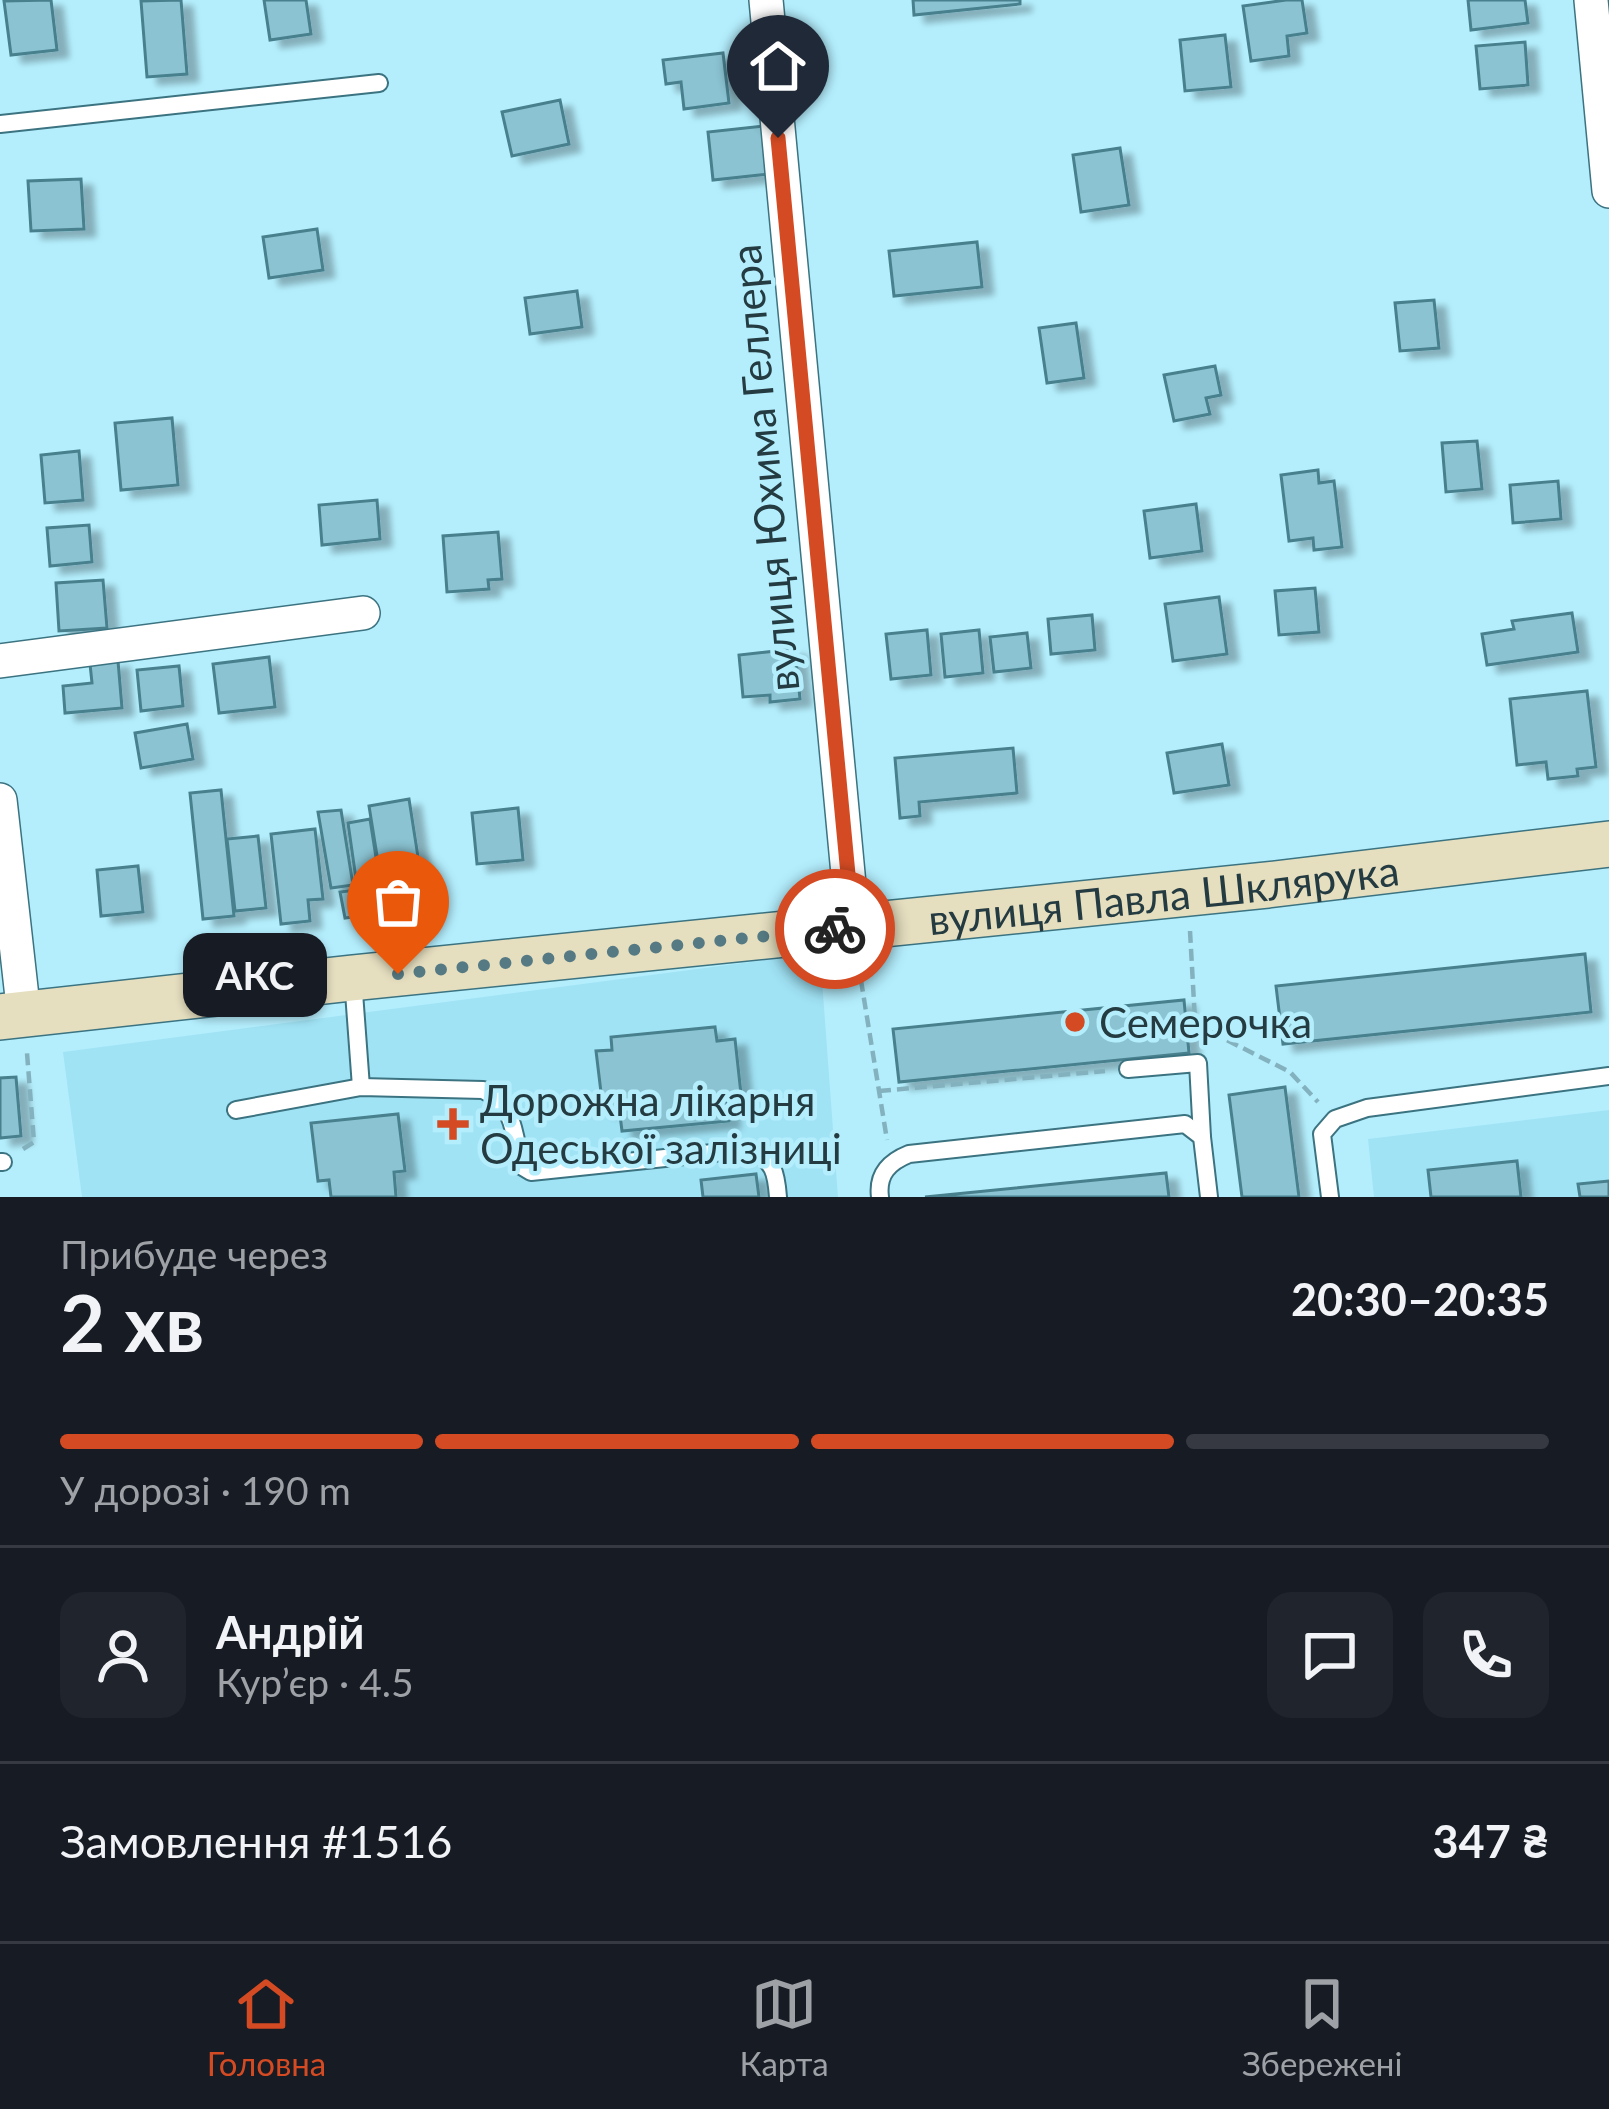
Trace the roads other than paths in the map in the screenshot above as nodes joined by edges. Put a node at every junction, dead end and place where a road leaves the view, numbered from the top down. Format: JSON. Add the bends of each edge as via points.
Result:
{"nodes":[{"id":1,"x":766,"y":0,"type":"edge"},
{"id":2,"x":1591,"y":0,"type":"edge"},
{"id":3,"x":379,"y":83,"type":"dead end"},
{"id":4,"x":0,"y":124,"type":"edge"},
{"id":5,"x":1609,"y":191,"type":"edge"},
{"id":6,"x":363,"y":613,"type":"dead end"},
{"id":7,"x":0,"y":661,"type":"edge"},
{"id":8,"x":0,"y":800,"type":"edge"},
{"id":9,"x":1609,"y":844,"type":"edge"},
{"id":10,"x":853,"y":927,"type":"junction"},
{"id":11,"x":352,"y":978,"type":"junction"},
{"id":12,"x":12,"y":1016,"type":"edge"},
{"id":13,"x":1128,"y":1069,"type":"road end"},
{"id":14,"x":1609,"y":1076,"type":"edge"},
{"id":15,"x":361,"y":1087,"type":"junction"},
{"id":16,"x":236,"y":1110,"type":"dead end"},
{"id":17,"x":1202,"y":1137,"type":"junction"},
{"id":18,"x":778,"y":1197,"type":"edge"},
{"id":19,"x":880,"y":1197,"type":"edge"},
{"id":20,"x":1209,"y":1197,"type":"edge"},
{"id":21,"x":1330,"y":1197,"type":"edge"}],
"edges":[{"from":1,"to":10,"type":"street","name":"вулиця Юхима Геллера"},
{"from":2,"to":5,"type":"street"},
{"from":3,"to":4,"type":"lane"},
{"from":6,"to":7,"type":"street"},
{"from":8,"to":12,"type":"street"},
{"from":9,"to":10,"type":"street","name":"вулиця Павла Шклярука"},
{"from":10,"to":11,"type":"street","name":"вулиця Павла Шклярука"},
{"from":11,"to":12,"type":"street","name":"вулиця Павла Шклярука"},
{"from":11,"to":15,"type":"lane"},
{"from":13,"to":17,"type":"lane","via":[[1198,1063]]},
{"from":14,"to":21,"type":"lane","via":[[1335,1119],[1322,1134]]},
{"from":15,"to":16,"type":"lane"},
{"from":15,"to":18,"type":"lane","via":[[498,1097],[530,1172],[751,1149],[768,1159]]},
{"from":17,"to":19,"type":"lane","via":[[1185,1124],[909,1154],[890,1162]]},
{"from":17,"to":20,"type":"lane"}]}
